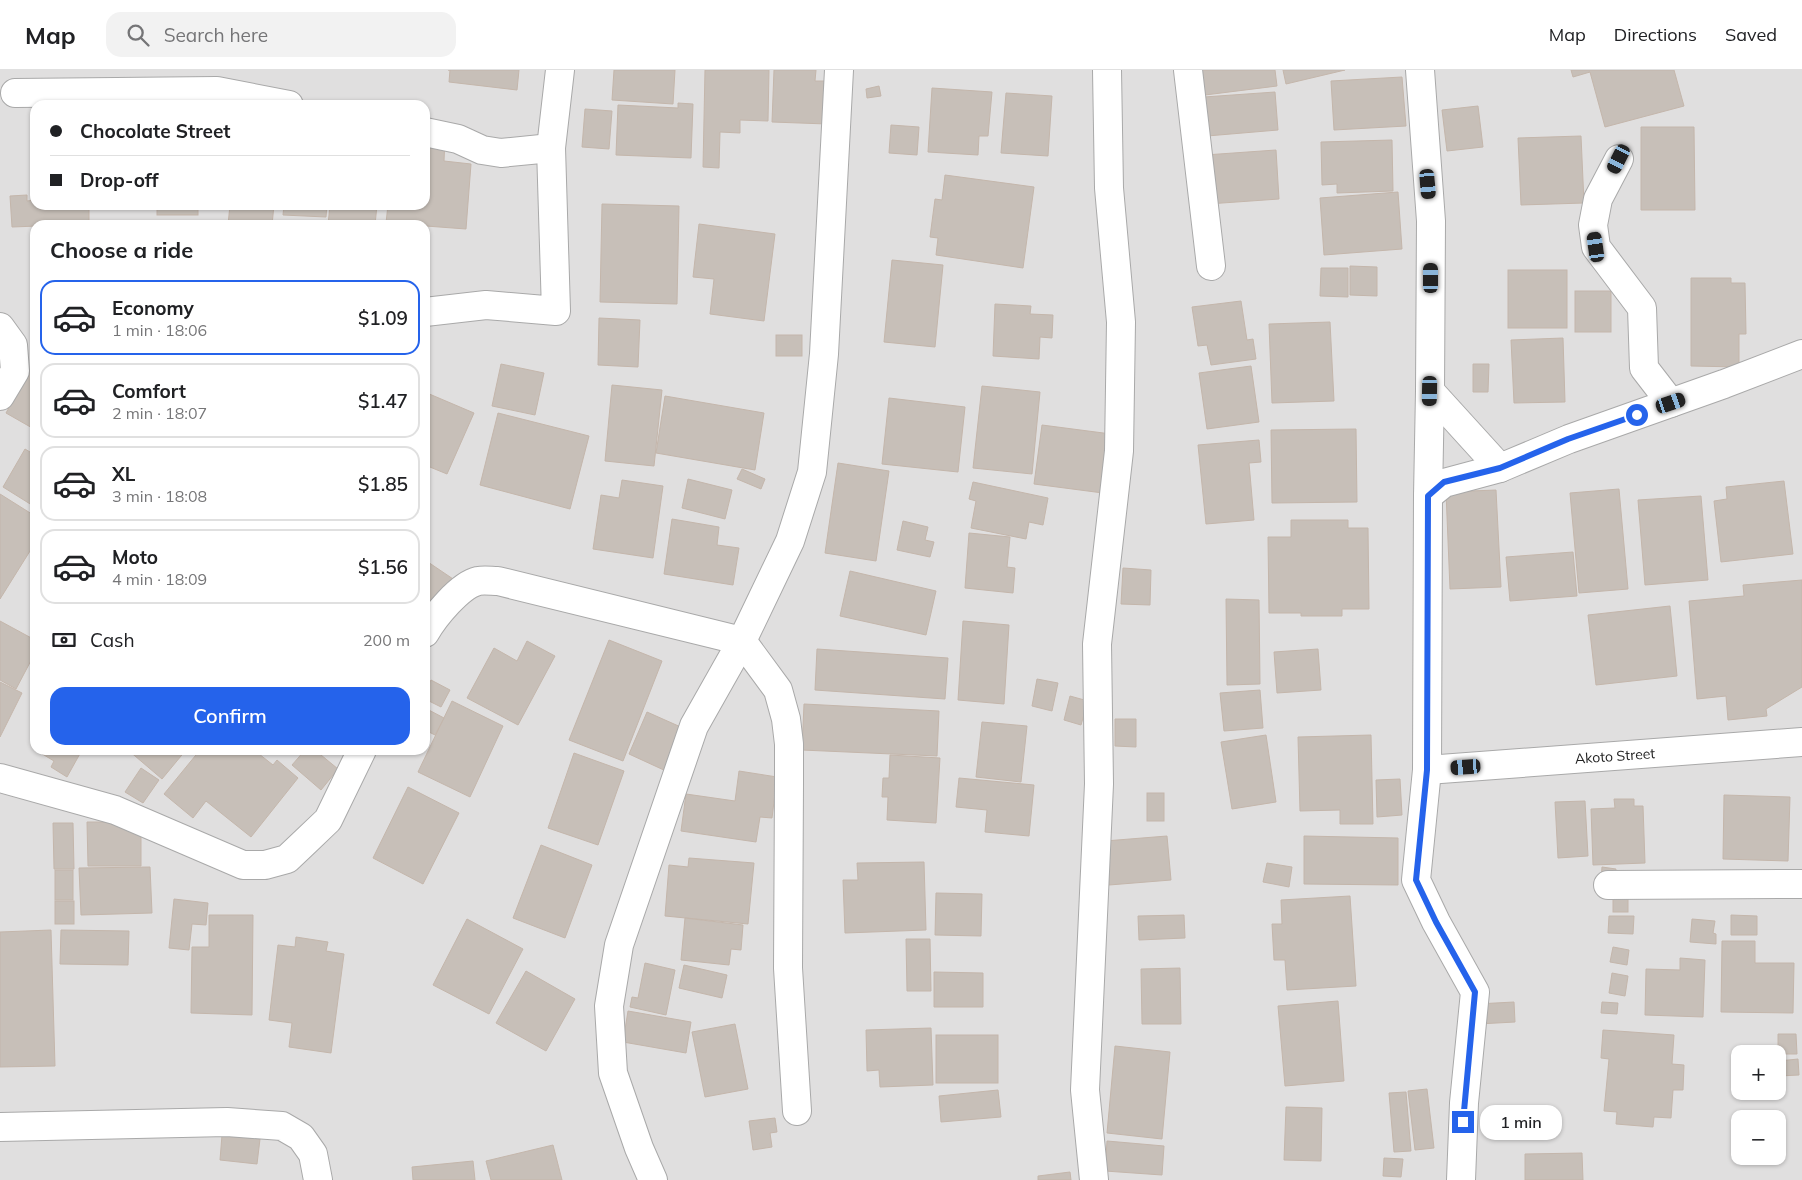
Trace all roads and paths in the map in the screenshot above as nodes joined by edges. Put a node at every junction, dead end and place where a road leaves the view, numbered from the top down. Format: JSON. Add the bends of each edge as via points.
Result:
{"nodes":[{"id":1,"x":560,"y":70,"type":"edge"},
{"id":2,"x":839,"y":70,"type":"edge"},
{"id":3,"x":1106,"y":70,"type":"edge"},
{"id":4,"x":1188,"y":70,"type":"edge"},
{"id":5,"x":1420,"y":70,"type":"edge"},
{"id":6,"x":15,"y":93,"type":"dead end"},
{"id":7,"x":264,"y":100,"type":"edge"},
{"id":8,"x":430,"y":133,"type":"edge"},
{"id":9,"x":551,"y":148,"type":"junction"},
{"id":10,"x":1619,"y":159,"type":"dead end"},
{"id":11,"x":1211,"y":266,"type":"dead end"},
{"id":12,"x":430,"y":311,"type":"edge"},
{"id":13,"x":0,"y":327,"type":"edge"},
{"id":14,"x":1802,"y":354,"type":"edge"},
{"id":15,"x":1430,"y":391,"type":"junction"},
{"id":16,"x":0,"y":396,"type":"edge"},
{"id":17,"x":1671,"y":403,"type":"junction"},
{"id":18,"x":1500,"y":468,"type":"junction"},
{"id":19,"x":1428,"y":496,"type":"junction"},
{"id":20,"x":430,"y":624,"type":"edge"},
{"id":21,"x":742,"y":641,"type":"junction"},
{"id":22,"x":1802,"y":742,"type":"edge"},
{"id":23,"x":360,"y":755,"type":"edge"},
{"id":24,"x":1427,"y":770,"type":"junction"},
{"id":25,"x":0,"y":778,"type":"edge"},
{"id":26,"x":1802,"y":884,"type":"edge"},
{"id":27,"x":1608,"y":885,"type":"dead end"},
{"id":28,"x":797,"y":1111,"type":"dead end"},
{"id":29,"x":0,"y":1127,"type":"edge"},
{"id":30,"x":318,"y":1180,"type":"edge"},
{"id":31,"x":653,"y":1180,"type":"edge"},
{"id":32,"x":1094,"y":1180,"type":"edge"},
{"id":33,"x":1461,"y":1180,"type":"edge"}],
"edges":[{"from":1,"to":9,"type":"street"},
{"from":2,"to":21,"type":"street","via":[[824,354],[812,472],[790,541]]},
{"from":3,"to":32,"type":"street","via":[[1109,188],[1121,322],[1119,450],[1097,644],[1099,784],[1086,1090]]},
{"from":4,"to":11,"type":"street"},
{"from":5,"to":15,"type":"street","via":[[1431,221]]},
{"from":6,"to":7,"type":"street","via":[[218,91]]},
{"from":8,"to":9,"type":"street","via":[[501,153]]},
{"from":9,"to":12,"type":"street","via":[[556,311],[486,305]]},
{"from":10,"to":17,"type":"street","via":[[1598,199],[1593,225],[1596,247],[1642,308],[1644,368]]},
{"from":13,"to":16,"type":"street","via":[[13,345],[15,371]]},
{"from":14,"to":17,"type":"street"},
{"from":15,"to":18,"type":"street"},
{"from":15,"to":19,"type":"street"},
{"from":17,"to":18,"type":"street","via":[[1568,439]]},
{"from":18,"to":19,"type":"street","via":[[1444,482]]},
{"from":19,"to":24,"type":"street"},
{"from":20,"to":21,"type":"street","via":[[455,595],[478,581],[498,581]]},
{"from":21,"to":28,"type":"street","via":[[778,690],[788,736],[788,968]]},
{"from":21,"to":31,"type":"street","via":[[694,726],[619,945],[609,1006],[613,1073]]},
{"from":22,"to":24,"type":"street","name":"Akoto Street"},
{"from":23,"to":25,"type":"street","via":[[328,820],[287,859],[264,865],[244,864],[115,810]]},
{"from":24,"to":33,"type":"street","via":[[1416,880],[1475,992],[1464,1103]]},
{"from":26,"to":27,"type":"street"},
{"from":29,"to":30,"type":"street","via":[[227,1122],[282,1126],[301,1137],[313,1154]]}]}
